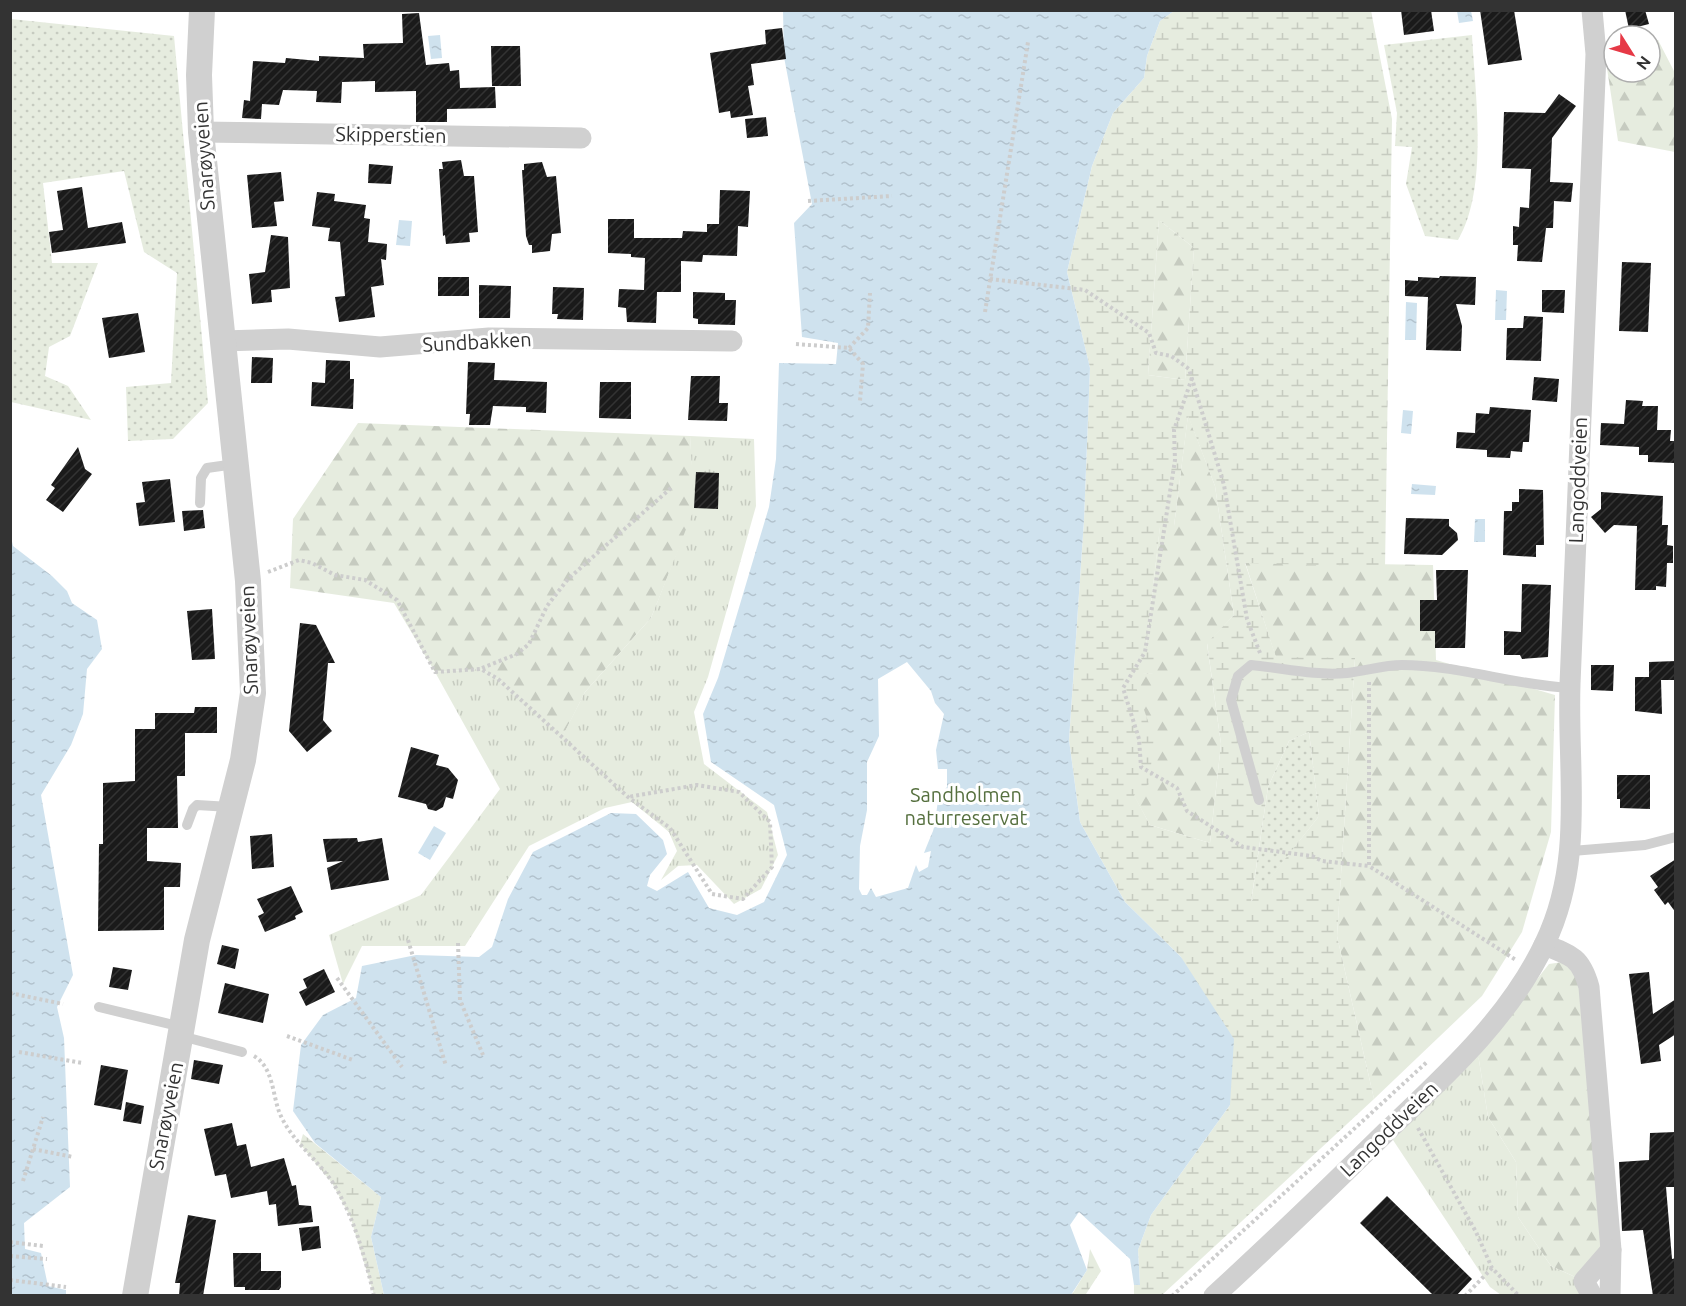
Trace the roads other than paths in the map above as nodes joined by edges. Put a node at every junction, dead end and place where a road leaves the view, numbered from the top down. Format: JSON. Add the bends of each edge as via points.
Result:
{"nodes":[{"id":1,"x":202,"y":10,"type":"edge"},
{"id":2,"x":1592,"y":10,"type":"edge"},
{"id":3,"x":201,"y":132,"type":"junction"},
{"id":4,"x":582,"y":138,"type":"dead end"},
{"id":5,"x":222,"y":341,"type":"junction"},
{"id":6,"x":732,"y":341,"type":"dead end"},
{"id":7,"x":235,"y":464,"type":"junction"},
{"id":8,"x":200,"y":503,"type":"dead end"},
{"id":9,"x":1570,"y":688,"type":"junction"},
{"id":10,"x":1259,"y":800,"type":"dead end"},
{"id":11,"x":230,"y":807,"type":"junction"},
{"id":12,"x":187,"y":825,"type":"dead end"},
{"id":13,"x":1676,"y":837,"type":"edge"},
{"id":14,"x":1572,"y":851,"type":"junction"},
{"id":15,"x":1545,"y":945,"type":"junction"},
{"id":16,"x":99,"y":1007,"type":"dead end"},
{"id":17,"x":182,"y":1032,"type":"junction"},
{"id":18,"x":242,"y":1052,"type":"road end"},
{"id":19,"x":1611,"y":1250,"type":"junction"},
{"id":20,"x":135,"y":1296,"type":"edge"},
{"id":21,"x":1214,"y":1296,"type":"edge"},
{"id":22,"x":1592,"y":1296,"type":"edge"},
{"id":23,"x":1610,"y":1296,"type":"edge"}],
"edges":[{"from":1,"to":3,"type":"street","name":"Snarøyveien"},
{"from":2,"to":9,"type":"street","name":"Langoddveien","via":[[1596,54]]},
{"from":3,"to":4,"type":"street","name":"Skipperstien"},
{"from":3,"to":5,"type":"street","name":"Snarøyveien"},
{"from":5,"to":6,"type":"street","name":"Sundbakken","via":[[288,339],[381,347],[489,338]]},
{"from":5,"to":7,"type":"street","name":"Snarøyveien"},
{"from":7,"to":8,"type":"lane","via":[[207,468],[201,478]]},
{"from":7,"to":11,"type":"street","name":"Snarøyveien","via":[[248,581],[253,693],[243,760]]},
{"from":9,"to":10,"type":"lane","via":[[1400,665],[1346,673],[1296,672],[1251,665],[1238,676],[1231,700]]},
{"from":9,"to":14,"type":"street","name":"Langoddveien"},
{"from":11,"to":12,"type":"lane","via":[[197,805]]},
{"from":11,"to":17,"type":"street","name":"Snarøyveien","via":[[207,893]]},
{"from":13,"to":14,"type":"lane","via":[[1645,845]]},
{"from":14,"to":15,"type":"street","name":"Langoddveien","via":[[1566,885]]},
{"from":15,"to":19,"type":"street","via":[[1577,960],[1589,987]]},
{"from":15,"to":21,"type":"street","name":"Langoddveien","via":[[1482,1035]]},
{"from":16,"to":17,"type":"lane"},
{"from":17,"to":18,"type":"lane"},
{"from":17,"to":20,"type":"street","name":"Snarøyveien"},
{"from":19,"to":22,"type":"street","via":[[1584,1281]]},
{"from":19,"to":23,"type":"street"}]}
